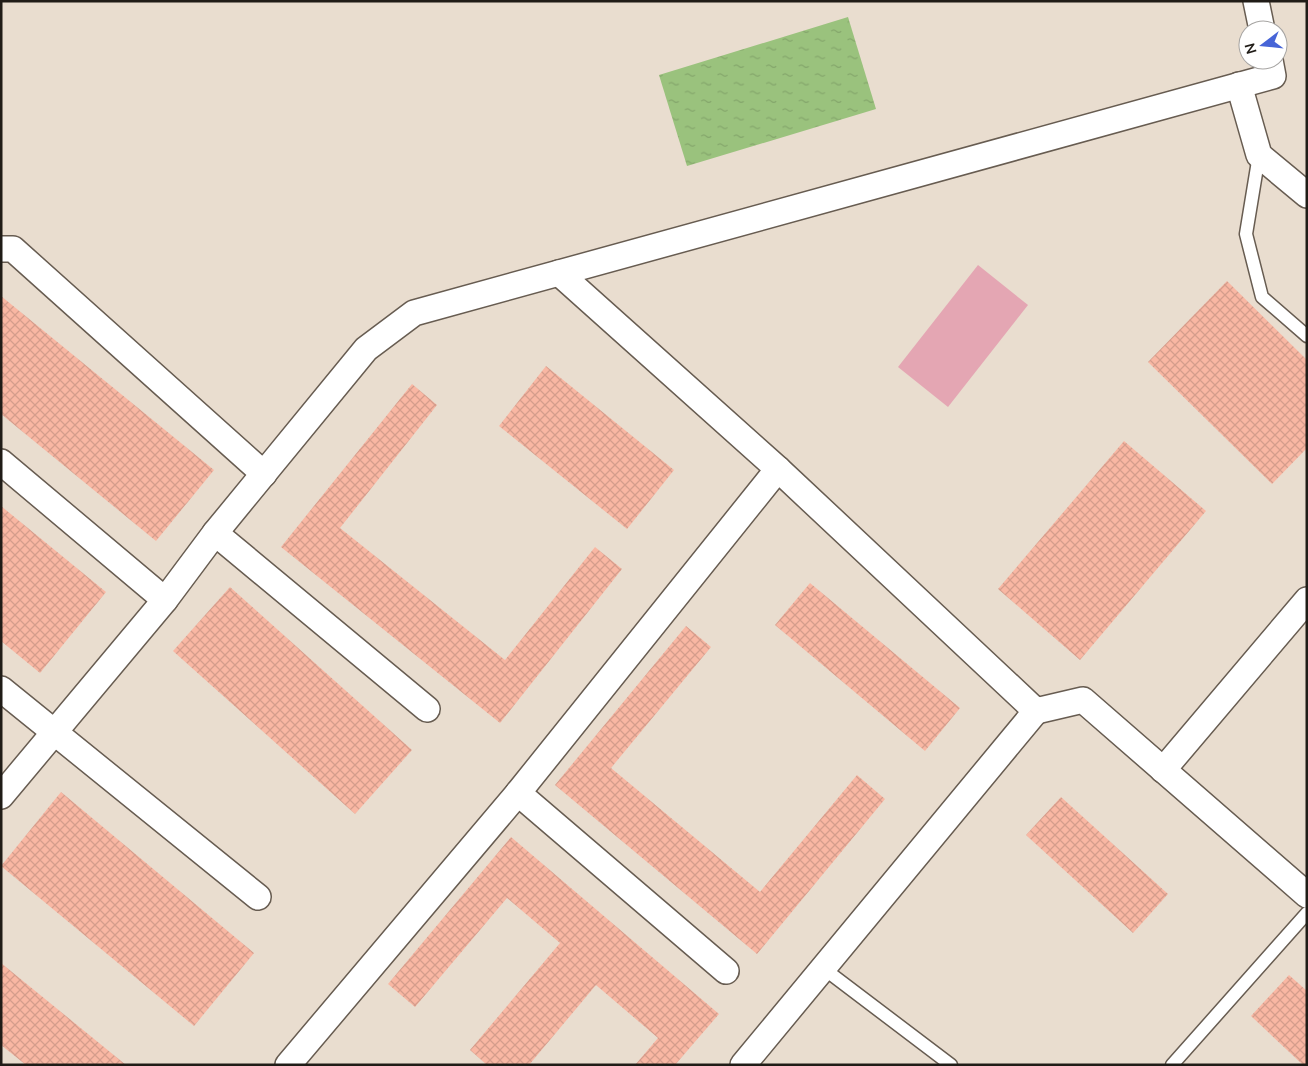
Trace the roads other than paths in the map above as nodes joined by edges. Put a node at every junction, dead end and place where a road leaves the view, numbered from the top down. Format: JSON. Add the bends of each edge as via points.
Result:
{"nodes":[{"id":1,"x":1256,"y":1,"type":"edge"},
{"id":2,"x":1260,"y":20,"type":"edge"},
{"id":3,"x":1272,"y":70,"type":"edge"},
{"id":4,"x":1239,"y":85,"type":"junction"},
{"id":5,"x":1259,"y":155,"type":"junction"},
{"id":6,"x":1307,"y":195,"type":"edge"},
{"id":7,"x":1,"y":249,"type":"edge"},
{"id":8,"x":558,"y":273,"type":"junction"},
{"id":9,"x":1307,"y":336,"type":"edge"},
{"id":10,"x":1,"y":462,"type":"edge"},
{"id":11,"x":778,"y":469,"type":"junction"},
{"id":12,"x":264,"y":474,"type":"junction"},
{"id":13,"x":215,"y":534,"type":"junction"},
{"id":14,"x":165,"y":600,"type":"junction"},
{"id":15,"x":1307,"y":600,"type":"edge"},
{"id":16,"x":1,"y":689,"type":"edge"},
{"id":17,"x":427,"y":709,"type":"dead end"},
{"id":18,"x":1036,"y":711,"type":"junction"},
{"id":19,"x":54,"y":732,"type":"junction"},
{"id":20,"x":1163,"y":770,"type":"junction"},
{"id":21,"x":518,"y":793,"type":"junction"},
{"id":22,"x":1,"y":796,"type":"edge"},
{"id":23,"x":1307,"y":895,"type":"edge"},
{"id":24,"x":258,"y":897,"type":"dead end"},
{"id":25,"x":1307,"y":912,"type":"edge"},
{"id":26,"x":823,"y":968,"type":"junction"},
{"id":27,"x":726,"y":971,"type":"dead end"},
{"id":28,"x":288,"y":1065,"type":"edge"},
{"id":29,"x":743,"y":1065,"type":"edge"},
{"id":30,"x":951,"y":1065,"type":"edge"},
{"id":31,"x":1172,"y":1065,"type":"edge"}],
"edges":[{"from":1,"to":2,"type":"street"},
{"from":3,"to":4,"type":"street","via":[[1273,76]]},
{"from":4,"to":5,"type":"street"},
{"from":4,"to":8,"type":"street"},
{"from":5,"to":6,"type":"street"},
{"from":5,"to":9,"type":"lane","via":[[1246,234],[1262,297]]},
{"from":7,"to":12,"type":"street","via":[[13,249]]},
{"from":8,"to":11,"type":"street"},
{"from":8,"to":12,"type":"street","via":[[414,313],[366,349]]},
{"from":10,"to":14,"type":"street"},
{"from":11,"to":18,"type":"street"},
{"from":11,"to":21,"type":"street"},
{"from":12,"to":13,"type":"street"},
{"from":13,"to":14,"type":"street"},
{"from":13,"to":17,"type":"street"},
{"from":14,"to":19,"type":"street"},
{"from":15,"to":20,"type":"street"},
{"from":16,"to":19,"type":"street"},
{"from":18,"to":20,"type":"street","via":[[1083,700]]},
{"from":18,"to":26,"type":"street"},
{"from":19,"to":22,"type":"street"},
{"from":19,"to":24,"type":"street"},
{"from":20,"to":23,"type":"street"},
{"from":21,"to":27,"type":"street"},
{"from":21,"to":28,"type":"street"},
{"from":25,"to":31,"type":"lane"},
{"from":26,"to":29,"type":"street"},
{"from":26,"to":30,"type":"lane"}]}
